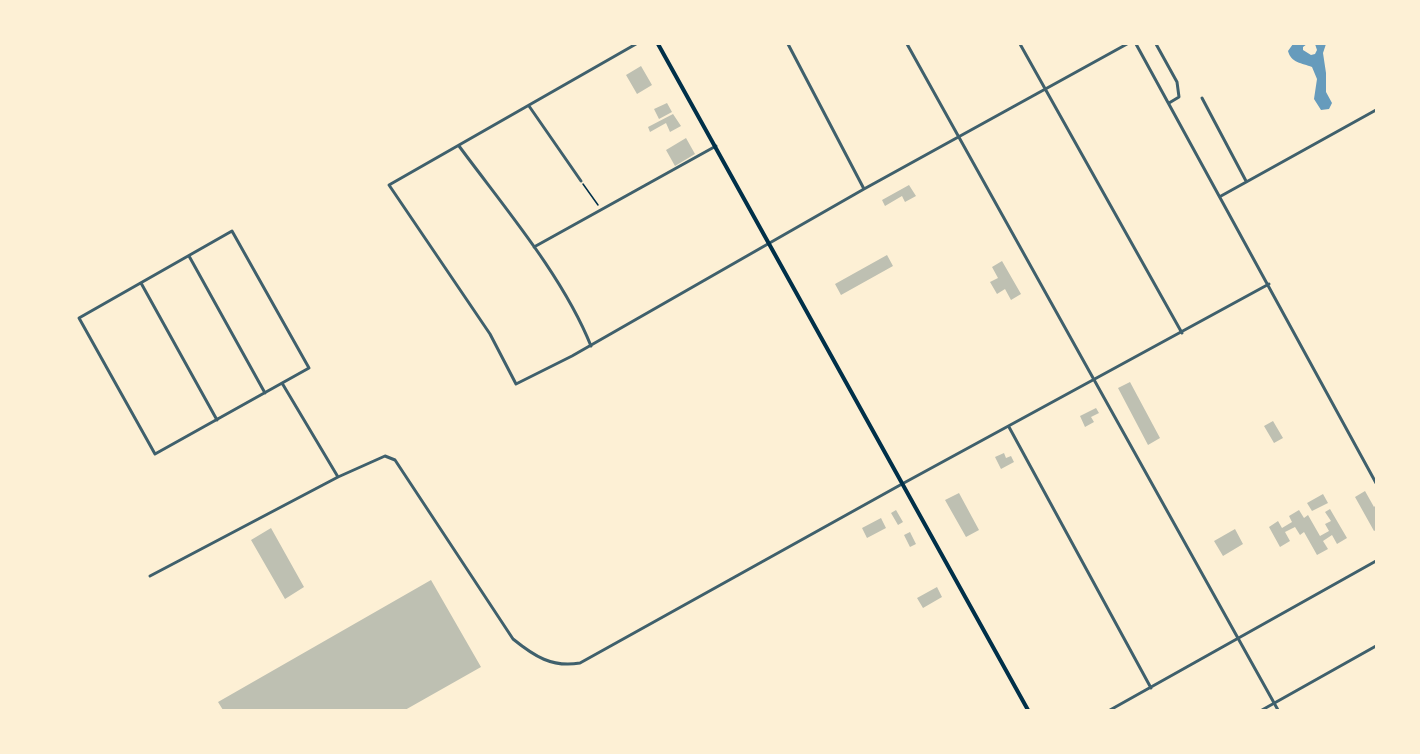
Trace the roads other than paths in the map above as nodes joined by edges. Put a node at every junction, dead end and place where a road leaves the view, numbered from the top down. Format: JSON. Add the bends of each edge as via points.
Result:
{"nodes":[{"id":1,"x":636,"y":44,"type":"edge"},
{"id":2,"x":658,"y":44,"type":"edge"},
{"id":3,"x":788,"y":44,"type":"edge"},
{"id":4,"x":907,"y":44,"type":"edge"},
{"id":5,"x":1020,"y":44,"type":"edge"},
{"id":6,"x":1127,"y":44,"type":"edge"},
{"id":7,"x":1136,"y":44,"type":"edge"},
{"id":8,"x":1156,"y":44,"type":"edge"},
{"id":9,"x":1045,"y":88,"type":"junction"},
{"id":10,"x":1202,"y":98,"type":"dead end"},
{"id":11,"x":1169,"y":103,"type":"junction"},
{"id":12,"x":529,"y":106,"type":"junction"},
{"id":13,"x":1377,"y":110,"type":"edge"},
{"id":14,"x":958,"y":136,"type":"junction"},
{"id":15,"x":459,"y":146,"type":"junction"},
{"id":16,"x":716,"y":146,"type":"junction"},
{"id":17,"x":581,"y":181,"type":"road end"},
{"id":18,"x":1247,"y":182,"type":"junction"},
{"id":19,"x":864,"y":189,"type":"junction"},
{"id":20,"x":1221,"y":196,"type":"junction"},
{"id":21,"x":769,"y":243,"type":"junction"},
{"id":22,"x":534,"y":247,"type":"junction"},
{"id":23,"x":189,"y":256,"type":"junction"},
{"id":24,"x":141,"y":283,"type":"junction"},
{"id":25,"x":1269,"y":284,"type":"junction"},
{"id":26,"x":1182,"y":333,"type":"junction"},
{"id":27,"x":591,"y":346,"type":"junction"},
{"id":28,"x":1095,"y":380,"type":"junction"},
{"id":29,"x":282,"y":383,"type":"junction"},
{"id":30,"x":265,"y":393,"type":"junction"},
{"id":31,"x":217,"y":420,"type":"junction"},
{"id":32,"x":1008,"y":427,"type":"junction"},
{"id":33,"x":338,"y":477,"type":"junction"},
{"id":34,"x":1377,"y":483,"type":"edge"},
{"id":35,"x":902,"y":484,"type":"junction"},
{"id":36,"x":1377,"y":561,"type":"edge"},
{"id":37,"x":150,"y":576,"type":"dead end"},
{"id":38,"x":1238,"y":639,"type":"junction"},
{"id":39,"x":1377,"y":646,"type":"edge"},
{"id":40,"x":1151,"y":688,"type":"junction"},
{"id":41,"x":1274,"y":704,"type":"junction"},
{"id":42,"x":1028,"y":711,"type":"edge"},
{"id":43,"x":1110,"y":711,"type":"edge"},
{"id":44,"x":1262,"y":711,"type":"edge"},
{"id":45,"x":1278,"y":711,"type":"edge"}],
"edges":[{"from":1,"to":12,"type":"street"},
{"from":2,"to":16,"type":"main road"},
{"from":3,"to":19,"type":"street"},
{"from":4,"to":14,"type":"street"},
{"from":5,"to":9,"type":"street"},
{"from":6,"to":9,"type":"street"},
{"from":7,"to":11,"type":"street"},
{"from":8,"to":11,"type":"street","via":[[1178,82],[1179,97]]},
{"from":9,"to":14,"type":"street"},
{"from":9,"to":26,"type":"street"},
{"from":10,"to":18,"type":"street"},
{"from":11,"to":20,"type":"street"},
{"from":12,"to":15,"type":"street"},
{"from":12,"to":17,"type":"street"},
{"from":13,"to":18,"type":"street"},
{"from":14,"to":19,"type":"street"},
{"from":14,"to":28,"type":"street"},
{"from":15,"to":22,"type":"street"},
{"from":15,"to":27,"type":"street","via":[[389,185],[490,334],[516,384]]},
{"from":16,"to":21,"type":"main road"},
{"from":16,"to":22,"type":"street"},
{"from":18,"to":20,"type":"street"},
{"from":19,"to":21,"type":"street"},
{"from":20,"to":25,"type":"street"},
{"from":21,"to":27,"type":"street"},
{"from":21,"to":35,"type":"main road"},
{"from":22,"to":27,"type":"street","via":[[581,322]]},
{"from":23,"to":24,"type":"street"},
{"from":23,"to":29,"type":"street","via":[[232,231],[309,368]]},
{"from":23,"to":30,"type":"street"},
{"from":24,"to":31,"type":"street"},
{"from":24,"to":31,"type":"street","via":[[79,318],[155,454]]},
{"from":25,"to":26,"type":"street"},
{"from":25,"to":34,"type":"street"},
{"from":26,"to":28,"type":"street"},
{"from":28,"to":32,"type":"street"},
{"from":28,"to":38,"type":"street"},
{"from":29,"to":30,"type":"street"},
{"from":29,"to":33,"type":"street"},
{"from":30,"to":31,"type":"street"},
{"from":32,"to":35,"type":"street"},
{"from":32,"to":40,"type":"street"},
{"from":33,"to":35,"type":"street","via":[[380,456],[395,460],[513,639],[541,660],[567,665],[580,663]]},
{"from":33,"to":37,"type":"street"},
{"from":35,"to":42,"type":"main road"},
{"from":36,"to":38,"type":"street"},
{"from":38,"to":40,"type":"street"},
{"from":38,"to":41,"type":"street"},
{"from":39,"to":41,"type":"street"},
{"from":40,"to":43,"type":"street"},
{"from":41,"to":44,"type":"street"},
{"from":41,"to":45,"type":"street"}]}
